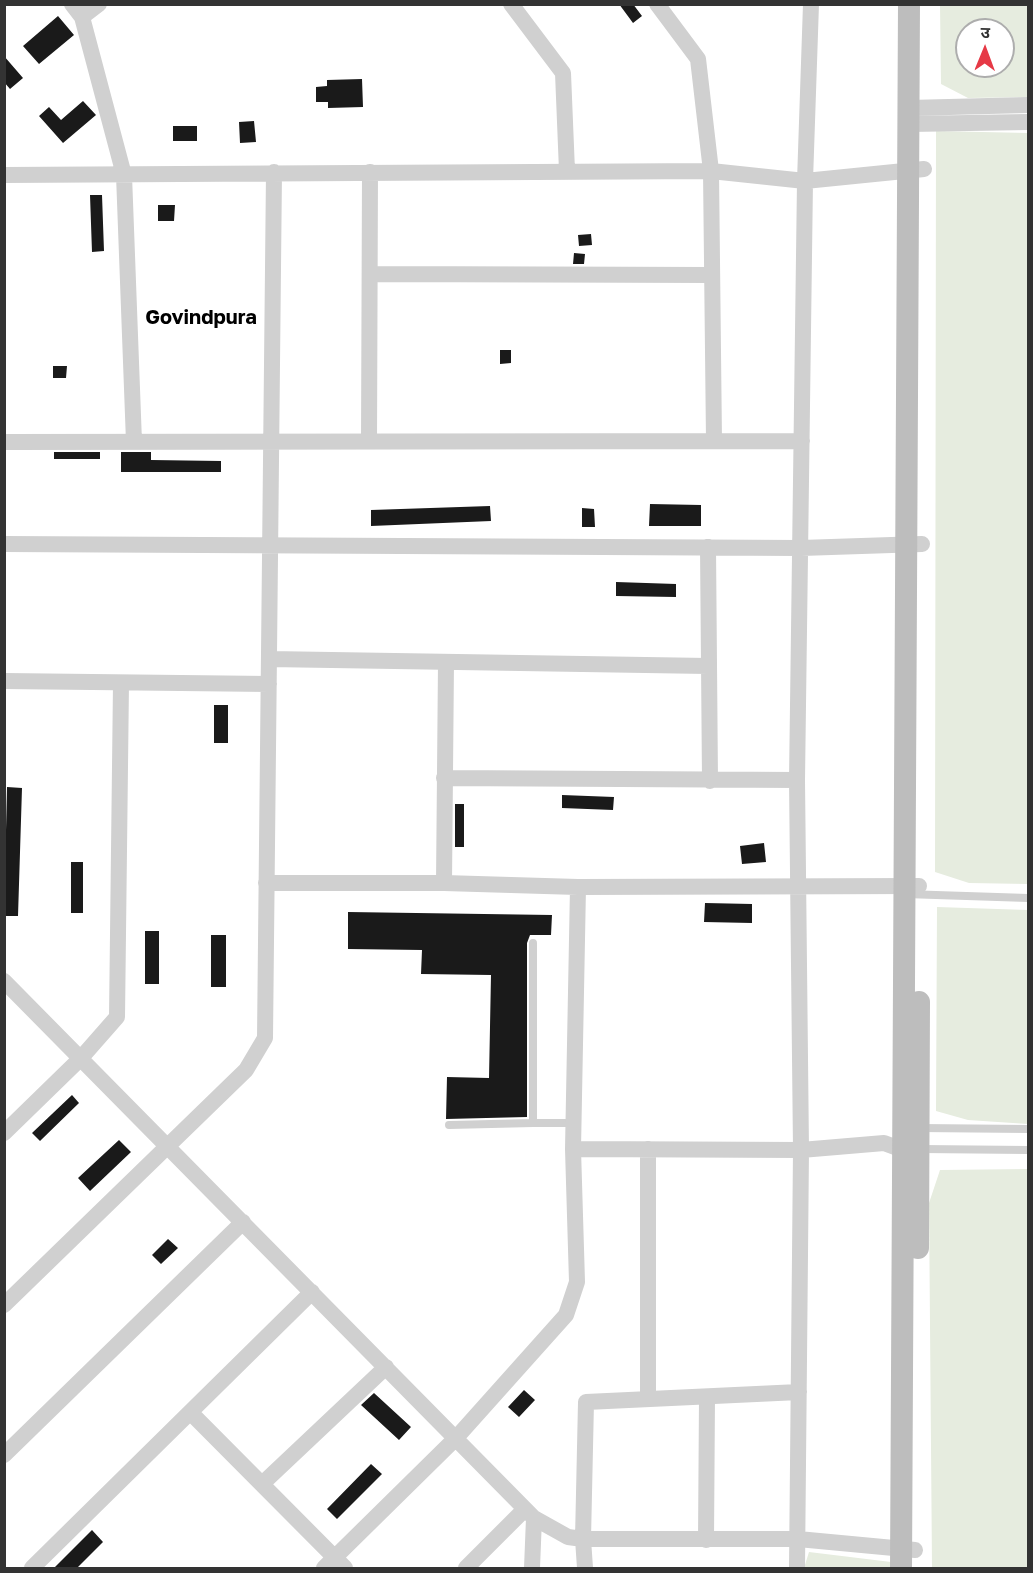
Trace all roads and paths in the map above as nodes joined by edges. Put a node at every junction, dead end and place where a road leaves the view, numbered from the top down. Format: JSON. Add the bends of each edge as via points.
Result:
{"nodes":[{"id":1,"x":99,"y":4,"type":"edge"},
{"id":2,"x":511,"y":4,"type":"edge"},
{"id":3,"x":657,"y":4,"type":"edge"},
{"id":4,"x":811,"y":4,"type":"edge"},
{"id":5,"x":909,"y":4,"type":"edge"},
{"id":6,"x":924,"y":4,"type":"edge"},
{"id":7,"x":77,"y":11,"type":"edge"},
{"id":8,"x":1029,"y":105,"type":"edge"},
{"id":9,"x":917,"y":116,"type":"junction"},
{"id":10,"x":1029,"y":122,"type":"edge"},
{"id":11,"x":917,"y":170,"type":"junction"},
{"id":12,"x":567,"y":171,"type":"junction"},
{"id":13,"x":711,"y":171,"type":"junction"},
{"id":14,"x":274,"y":172,"type":"junction"},
{"id":15,"x":370,"y":172,"type":"junction"},
{"id":16,"x":4,"y":174,"type":"edge"},
{"id":17,"x":124,"y":175,"type":"junction"},
{"id":18,"x":805,"y":181,"type":"junction"},
{"id":19,"x":370,"y":274,"type":"junction"},
{"id":20,"x":712,"y":275,"type":"junction"},
{"id":21,"x":272,"y":441,"type":"junction"},
{"id":22,"x":369,"y":441,"type":"junction"},
{"id":23,"x":714,"y":441,"type":"junction"},
{"id":24,"x":802,"y":441,"type":"junction"},
{"id":25,"x":4,"y":442,"type":"edge"},
{"id":26,"x":134,"y":442,"type":"junction"},
{"id":27,"x":4,"y":544,"type":"edge"},
{"id":28,"x":270,"y":544,"type":"junction"},
{"id":29,"x":914,"y":545,"type":"junction"},
{"id":30,"x":708,"y":547,"type":"junction"},
{"id":31,"x":801,"y":548,"type":"junction"},
{"id":32,"x":269,"y":659,"type":"junction"},
{"id":33,"x":446,"y":662,"type":"junction"},
{"id":34,"x":708,"y":666,"type":"junction"},
{"id":35,"x":4,"y":681,"type":"edge"},
{"id":36,"x":121,"y":683,"type":"junction"},
{"id":37,"x":269,"y":684,"type":"junction"},
{"id":38,"x":444,"y":778,"type":"junction"},
{"id":39,"x":797,"y":780,"type":"junction"},
{"id":40,"x":710,"y":781,"type":"junction"},
{"id":41,"x":267,"y":883,"type":"junction"},
{"id":42,"x":444,"y":883,"type":"junction"},
{"id":43,"x":799,"y":885,"type":"junction"},
{"id":44,"x":578,"y":887,"type":"junction"},
{"id":45,"x":912,"y":890,"type":"junction"},
{"id":46,"x":1029,"y":898,"type":"edge"},
{"id":47,"x":533,"y":943,"type":"dead end"},
{"id":48,"x":4,"y":981,"type":"edge"},
{"id":49,"x":81,"y":1058,"type":"junction"},
{"id":50,"x":533,"y":1123,"type":"junction"},
{"id":51,"x":573,"y":1124,"type":"junction"},
{"id":52,"x":449,"y":1125,"type":"dead end"},
{"id":53,"x":1029,"y":1129,"type":"edge"},
{"id":54,"x":4,"y":1133,"type":"edge"},
{"id":55,"x":905,"y":1139,"type":"junction"},
{"id":56,"x":168,"y":1146,"type":"junction"},
{"id":57,"x":573,"y":1149,"type":"junction"},
{"id":58,"x":648,"y":1149,"type":"junction"},
{"id":59,"x":801,"y":1150,"type":"junction"},
{"id":60,"x":1029,"y":1150,"type":"edge"},
{"id":61,"x":243,"y":1222,"type":"junction"},
{"id":62,"x":312,"y":1292,"type":"junction"},
{"id":63,"x":4,"y":1305,"type":"edge"},
{"id":64,"x":386,"y":1367,"type":"junction"},
{"id":65,"x":799,"y":1392,"type":"junction"},
{"id":66,"x":707,"y":1397,"type":"junction"},
{"id":67,"x":648,"y":1399,"type":"junction"},
{"id":68,"x":191,"y":1413,"type":"junction"},
{"id":69,"x":456,"y":1438,"type":"junction"},
{"id":70,"x":4,"y":1455,"type":"edge"},
{"id":71,"x":262,"y":1484,"type":"junction"},
{"id":72,"x":530,"y":1514,"type":"junction"},
{"id":73,"x":583,"y":1539,"type":"junction"},
{"id":74,"x":798,"y":1539,"type":"junction"},
{"id":75,"x":706,"y":1540,"type":"junction"},
{"id":76,"x":908,"y":1559,"type":"edge"},
{"id":77,"x":335,"y":1565,"type":"edge"},
{"id":78,"x":32,"y":1569,"type":"edge"},
{"id":79,"x":466,"y":1569,"type":"edge"},
{"id":80,"x":532,"y":1569,"type":"edge"},
{"id":81,"x":585,"y":1569,"type":"edge"},
{"id":82,"x":797,"y":1569,"type":"edge"}],
"edges":[{"from":1,"to":7,"type":"street"},
{"from":2,"to":12,"type":"street","via":[[563,73]]},
{"from":3,"to":13,"type":"street","via":[[698,59]]},
{"from":4,"to":18,"type":"street"},
{"from":5,"to":9,"type":"street"},
{"from":6,"to":9,"type":"street"},
{"from":7,"to":17,"type":"street"},
{"from":8,"to":9,"type":"street"},
{"from":9,"to":10,"type":"street"},
{"from":9,"to":11,"type":"street"},
{"from":11,"to":18,"type":"street"},
{"from":11,"to":29,"type":"street"},
{"from":12,"to":13,"type":"street"},
{"from":12,"to":15,"type":"street"},
{"from":13,"to":18,"type":"street"},
{"from":13,"to":20,"type":"street"},
{"from":14,"to":15,"type":"street"},
{"from":14,"to":17,"type":"street"},
{"from":14,"to":21,"type":"street"},
{"from":15,"to":19,"type":"street"},
{"from":16,"to":17,"type":"street"},
{"from":17,"to":26,"type":"street"},
{"from":18,"to":24,"type":"street"},
{"from":19,"to":20,"type":"street"},
{"from":19,"to":22,"type":"street"},
{"from":20,"to":23,"type":"street"},
{"from":21,"to":22,"type":"street"},
{"from":21,"to":26,"type":"street"},
{"from":21,"to":28,"type":"street"},
{"from":22,"to":23,"type":"street"},
{"from":23,"to":24,"type":"street"},
{"from":24,"to":31,"type":"street"},
{"from":25,"to":26,"type":"street"},
{"from":27,"to":28,"type":"street"},
{"from":28,"to":30,"type":"street"},
{"from":28,"to":32,"type":"street"},
{"from":29,"to":31,"type":"street"},
{"from":29,"to":45,"type":"street"},
{"from":30,"to":31,"type":"street"},
{"from":30,"to":34,"type":"street"},
{"from":31,"to":39,"type":"street"},
{"from":32,"to":33,"type":"street"},
{"from":32,"to":37,"type":"street"},
{"from":33,"to":34,"type":"street"},
{"from":33,"to":38,"type":"street"},
{"from":34,"to":40,"type":"street"},
{"from":35,"to":36,"type":"street"},
{"from":36,"to":37,"type":"street"},
{"from":36,"to":49,"type":"street","via":[[117,1017]]},
{"from":37,"to":41,"type":"street"},
{"from":38,"to":40,"type":"street"},
{"from":38,"to":42,"type":"street"},
{"from":39,"to":40,"type":"street"},
{"from":39,"to":43,"type":"street"},
{"from":41,"to":42,"type":"street"},
{"from":41,"to":56,"type":"street","via":[[265,1038],[246,1070]]},
{"from":42,"to":44,"type":"street"},
{"from":43,"to":44,"type":"street"},
{"from":43,"to":45,"type":"street"},
{"from":43,"to":59,"type":"street"},
{"from":44,"to":51,"type":"street"},
{"from":45,"to":46,"type":"lane"},
{"from":45,"to":55,"type":"street"},
{"from":47,"to":50,"type":"lane"},
{"from":48,"to":49,"type":"street"},
{"from":49,"to":54,"type":"street"},
{"from":49,"to":56,"type":"street"},
{"from":50,"to":51,"type":"lane"},
{"from":50,"to":52,"type":"lane"},
{"from":51,"to":57,"type":"street"},
{"from":53,"to":55,"type":"lane"},
{"from":55,"to":59,"type":"street"},
{"from":55,"to":60,"type":"lane"},
{"from":55,"to":76,"type":"street"},
{"from":56,"to":61,"type":"street"},
{"from":56,"to":63,"type":"street"},
{"from":57,"to":58,"type":"street"},
{"from":57,"to":69,"type":"street","via":[[577,1282],[566,1315]]},
{"from":58,"to":59,"type":"street"},
{"from":58,"to":67,"type":"street"},
{"from":59,"to":65,"type":"street"},
{"from":61,"to":62,"type":"street"},
{"from":61,"to":70,"type":"street"},
{"from":62,"to":64,"type":"street"},
{"from":62,"to":68,"type":"street"},
{"from":64,"to":69,"type":"street"},
{"from":64,"to":71,"type":"street"},
{"from":65,"to":66,"type":"street"},
{"from":65,"to":74,"type":"street"},
{"from":66,"to":67,"type":"street"},
{"from":66,"to":75,"type":"street"},
{"from":67,"to":73,"type":"street","via":[[586,1402]]},
{"from":68,"to":71,"type":"street"},
{"from":68,"to":78,"type":"street"},
{"from":69,"to":72,"type":"street"},
{"from":69,"to":77,"type":"street"},
{"from":71,"to":77,"type":"street"},
{"from":72,"to":73,"type":"street","via":[[568,1537]]},
{"from":72,"to":79,"type":"street"},
{"from":72,"to":80,"type":"street"},
{"from":73,"to":75,"type":"street"},
{"from":73,"to":81,"type":"street"},
{"from":74,"to":75,"type":"street"},
{"from":74,"to":76,"type":"street"},
{"from":74,"to":82,"type":"street"}]}
